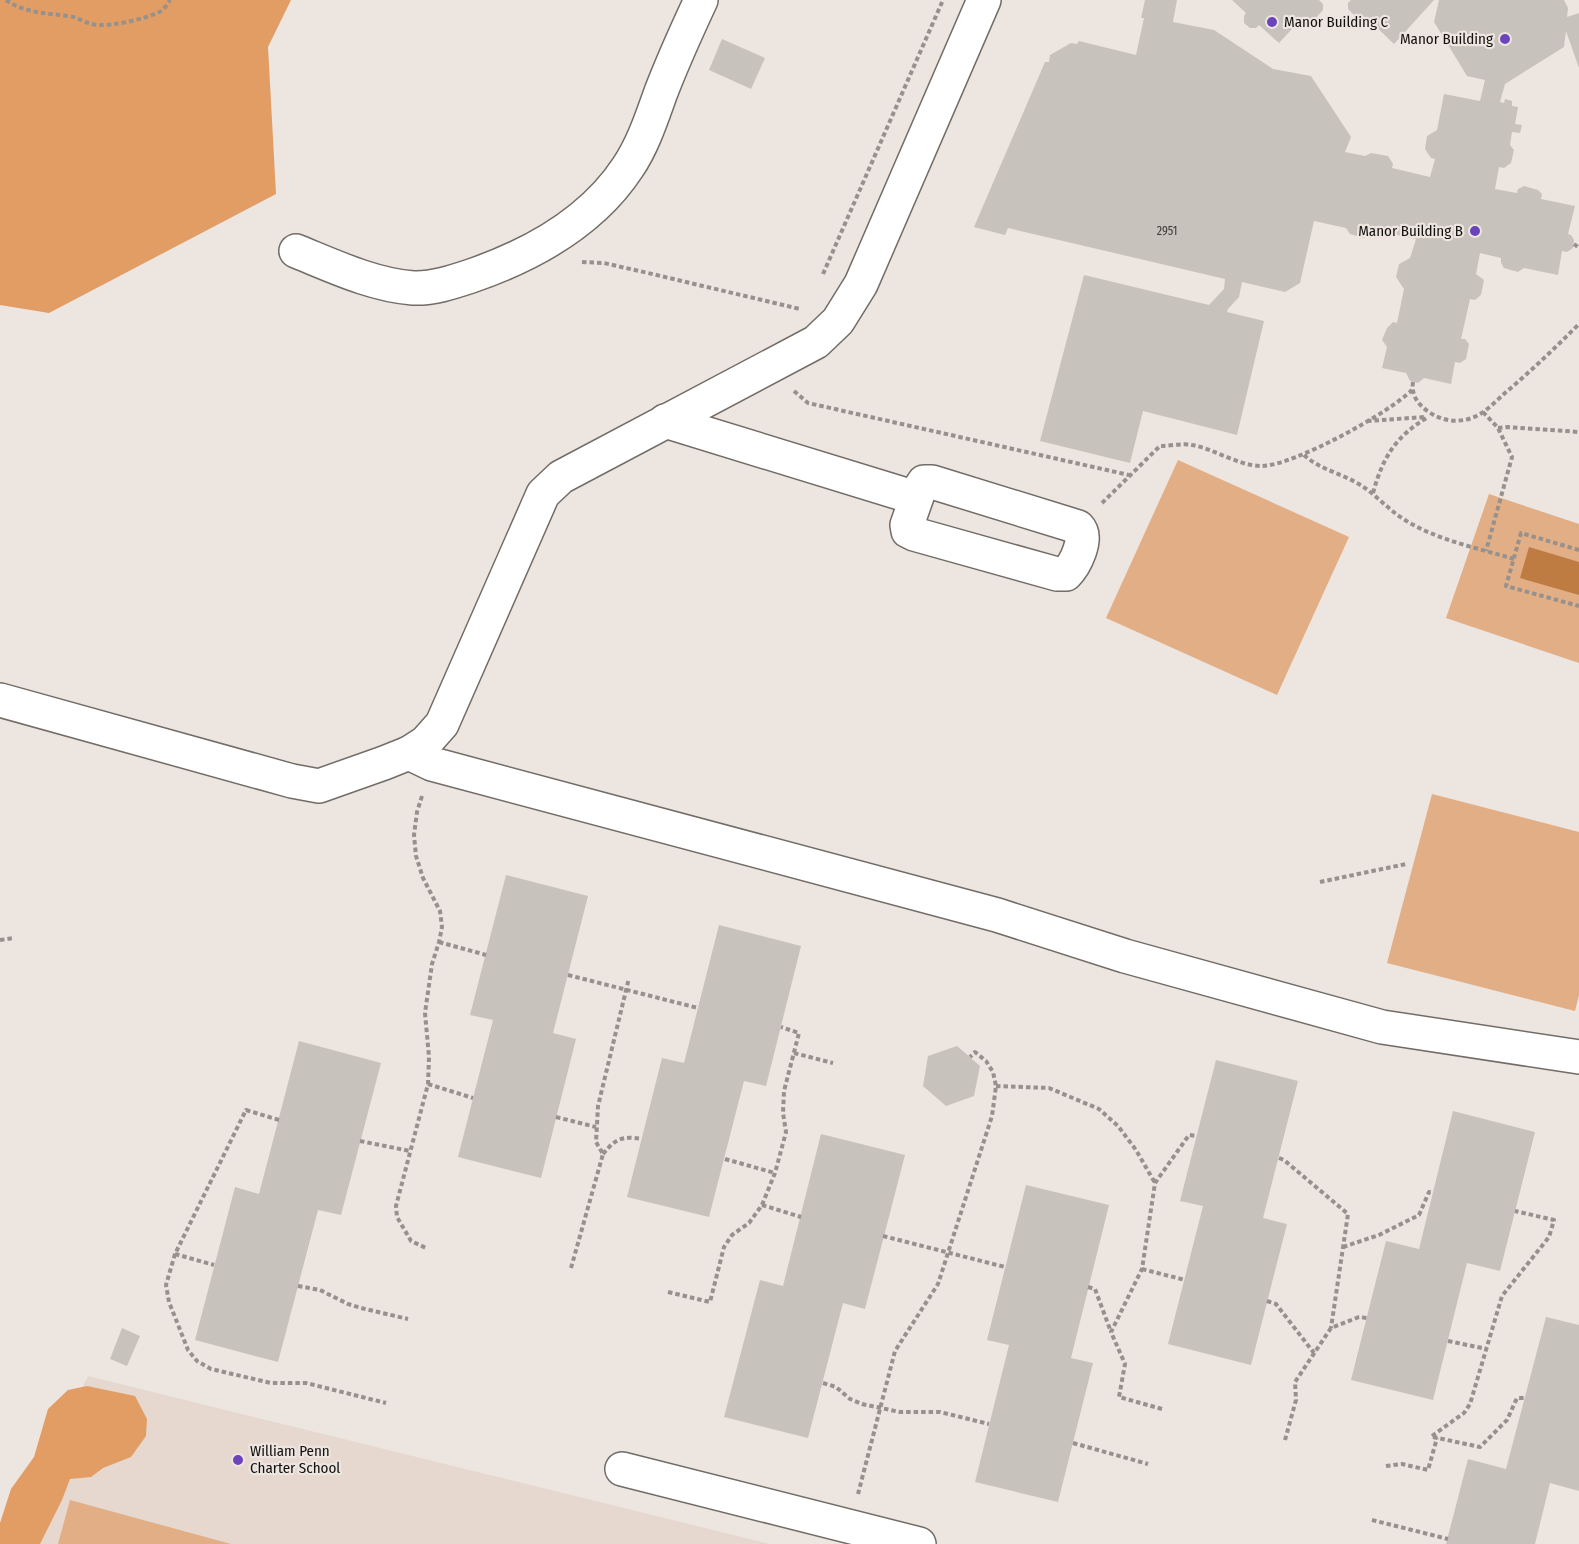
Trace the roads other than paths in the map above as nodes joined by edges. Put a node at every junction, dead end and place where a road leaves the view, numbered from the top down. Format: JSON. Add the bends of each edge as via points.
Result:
{"nodes":[{"id":1,"x":701,"y":0,"type":"edge"},
{"id":2,"x":984,"y":0,"type":"edge"},
{"id":3,"x":296,"y":251,"type":"dead end"},
{"id":4,"x":665,"y":421,"type":"junction"},
{"id":5,"x":916,"y":498,"type":"junction"},
{"id":6,"x":0,"y":700,"type":"edge"},
{"id":7,"x":421,"y":758,"type":"junction"},
{"id":8,"x":1579,"y":1057,"type":"edge"},
{"id":9,"x":622,"y":1469,"type":"dead end"},
{"id":10,"x":919,"y":1544,"type":"edge"}],
"edges":[{"from":1,"to":3,"type":"lane","via":[[630,165],[597,205],[562,233],[484,272],[447,284],[415,288],[381,282]]},
{"from":2,"to":4,"type":"lane","via":[[861,284],[838,321],[816,342]]},
{"from":4,"to":5,"type":"lane"},
{"from":4,"to":7,"type":"lane","via":[[561,477],[543,494],[442,724],[426,742]]},
{"from":5,"to":5,"type":"lane","via":[[924,483],[932,482],[1078,527],[1083,537],[1072,567],[1066,574],[1057,574],[908,531]]},
{"from":6,"to":7,"type":"lane","via":[[292,782],[319,786]]},
{"from":7,"to":8,"type":"lane","via":[[997,915],[1125,956],[1382,1027]]},
{"from":9,"to":10,"type":"lane"}]}
